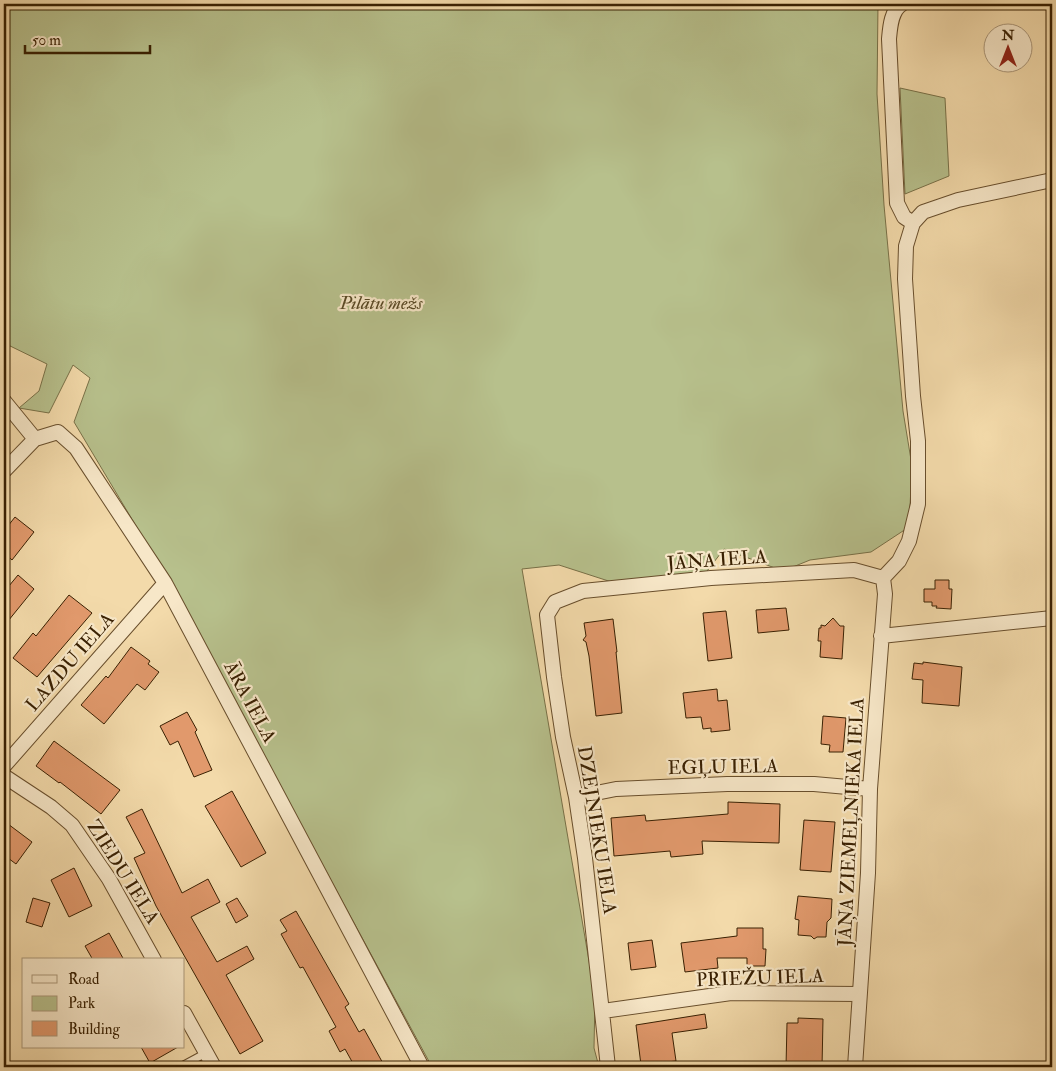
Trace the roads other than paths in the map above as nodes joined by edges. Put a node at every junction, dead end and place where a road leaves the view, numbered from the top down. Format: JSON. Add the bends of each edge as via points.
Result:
{"nodes":[{"id":1,"x":902,"y":4,"type":"edge"},
{"id":2,"x":1052,"y":180,"type":"edge"},
{"id":3,"x":913,"y":223,"type":"junction"},
{"id":4,"x":4,"y":402,"type":"edge"},
{"id":5,"x":35,"y":439,"type":"junction"},
{"id":6,"x":4,"y":471,"type":"edge"},
{"id":7,"x":883,"y":578,"type":"junction"},
{"id":8,"x":165,"y":583,"type":"junction"},
{"id":9,"x":555,"y":602,"type":"joint"},
{"id":10,"x":1052,"y":618,"type":"edge"},
{"id":11,"x":881,"y":636,"type":"junction"},
{"id":12,"x":4,"y":766,"type":"edge"},
{"id":13,"x":4,"y":776,"type":"edge"},
{"id":14,"x":870,"y":789,"type":"junction"},
{"id":15,"x":576,"y":797,"type":"junction"},
{"id":16,"x":153,"y":958,"type":"edge"},
{"id":17,"x":859,"y":994,"type":"junction"},
{"id":18,"x":603,"y":1011,"type":"junction"},
{"id":19,"x":185,"y":1016,"type":"edge"},
{"id":20,"x":206,"y":1053,"type":"junction"},
{"id":21,"x":180,"y":1067,"type":"edge"},
{"id":22,"x":214,"y":1067,"type":"edge"},
{"id":23,"x":422,"y":1067,"type":"edge"},
{"id":24,"x":608,"y":1067,"type":"edge"},
{"id":25,"x":854,"y":1067,"type":"edge"}],
"edges":[{"from":1,"to":3,"type":"street","via":[[891,22],[889,39],[897,204],[904,217]]},
{"from":2,"to":3,"type":"street","via":[[958,200],[923,212]]},
{"from":3,"to":7,"type":"street","via":[[906,246],[905,279],[918,441],[918,504],[910,541],[899,562]]},
{"from":4,"to":5,"type":"street"},
{"from":5,"to":6,"type":"street"},
{"from":5,"to":8,"type":"street","name":"ĀRA IELA","via":[[58,432],[76,448]]},
{"from":7,"to":9,"type":"street","name":"JĀŅA IELA","via":[[854,570],[712,578],[583,591]]},
{"from":7,"to":11,"type":"street","name":"JĀŅA ZIEMEĻNIEKA IELA","via":[[885,594]]},
{"from":8,"to":12,"type":"street","name":"LAZDU IELA"},
{"from":8,"to":23,"type":"street","name":"ĀRA IELA"},
{"from":9,"to":15,"type":"street","name":"DZEJNIEKU IELA","via":[[547,615],[563,737]]},
{"from":10,"to":11,"type":"street"},
{"from":11,"to":14,"type":"street","name":"JĀŅA ZIEMEĻNIEKA IELA"},
{"from":13,"to":16,"type":"street","name":"ZIEDU IELA","via":[[72,825],[109,879]]},
{"from":14,"to":15,"type":"street","name":"EGĻU IELA","via":[[814,784],[727,784],[616,789]]},
{"from":14,"to":17,"type":"street","name":"JĀŅA ZIEMEĻNIEKA IELA","via":[[868,874]]},
{"from":15,"to":18,"type":"street","name":"DZEJNIEKU IELA"},
{"from":17,"to":18,"type":"street","name":"PRIEŽU IELA","via":[[731,993]]},
{"from":17,"to":25,"type":"street","name":"JĀŅA ZIEMEĻNIEKA IELA"},
{"from":18,"to":24,"type":"street","name":"DZEJNIEKU IELA"},
{"from":19,"to":20,"type":"street"},
{"from":20,"to":21,"type":"lane"},
{"from":20,"to":22,"type":"street"}]}
